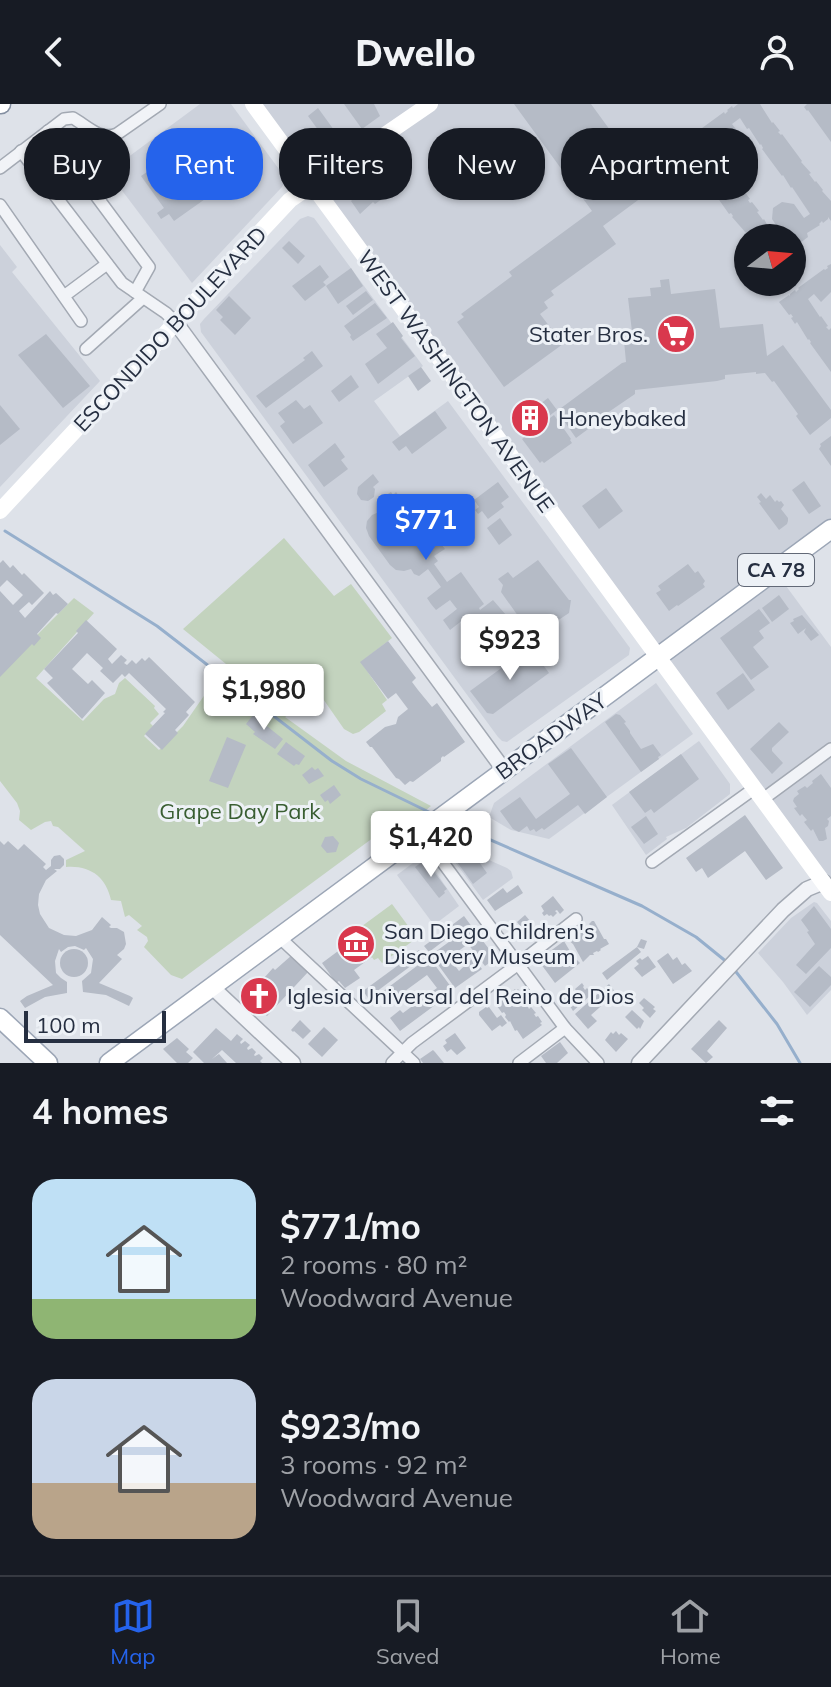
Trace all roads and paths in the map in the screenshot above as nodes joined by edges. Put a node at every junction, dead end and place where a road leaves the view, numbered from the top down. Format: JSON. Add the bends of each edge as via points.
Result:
{"nodes":[{"id":1,"x":160,"y":104,"type":"edge"},
{"id":2,"x":253,"y":104,"type":"edge"},
{"id":3,"x":430,"y":104,"type":"edge"},
{"id":4,"x":52,"y":128,"type":"edge"},
{"id":5,"x":89,"y":128,"type":"edge"},
{"id":6,"x":126,"y":128,"type":"edge"},
{"id":7,"x":395,"y":128,"type":"edge"},
{"id":8,"x":279,"y":140,"type":"edge"},
{"id":9,"x":24,"y":149,"type":"edge"},
{"id":10,"x":21,"y":151,"type":"junction"},
{"id":11,"x":0,"y":168,"type":"edge"},
{"id":12,"x":99,"y":200,"type":"edge"},
{"id":13,"x":290,"y":200,"type":"edge"},
{"id":14,"x":323,"y":200,"type":"edge"},
{"id":15,"x":0,"y":205,"type":"edge"},
{"id":16,"x":107,"y":264,"type":"junction"},
{"id":17,"x":139,"y":295,"type":"junction"},
{"id":18,"x":64,"y":296,"type":"junction"},
{"id":19,"x":81,"y":321,"type":"dead end"},
{"id":20,"x":176,"y":323,"type":"junction"},
{"id":21,"x":86,"y":349,"type":"dead end"},
{"id":22,"x":0,"y":511,"type":"edge"},
{"id":23,"x":831,"y":529,"type":"edge"},
{"id":24,"x":659,"y":657,"type":"junction"},
{"id":25,"x":831,"y":749,"type":"edge"},
{"id":26,"x":504,"y":770,"type":"junction"},
{"id":27,"x":759,"y":794,"type":"junction"},
{"id":28,"x":426,"y":828,"type":"junction"},
{"id":29,"x":652,"y":862,"type":"dead end"},
{"id":30,"x":829,"y":885,"type":"edge"},
{"id":31,"x":576,"y":919,"type":"dead end"},
{"id":32,"x":279,"y":937,"type":"junction"},
{"id":33,"x":517,"y":965,"type":"junction"},
{"id":34,"x":212,"y":987,"type":"junction"},
{"id":35,"x":0,"y":1018,"type":"edge"},
{"id":36,"x":565,"y":1028,"type":"junction"},
{"id":37,"x":402,"y":1051,"type":"junction"},
{"id":38,"x":48,"y":1063,"type":"edge"},
{"id":39,"x":109,"y":1063,"type":"edge"},
{"id":40,"x":293,"y":1063,"type":"edge"},
{"id":41,"x":392,"y":1063,"type":"edge"},
{"id":42,"x":414,"y":1063,"type":"edge"},
{"id":43,"x":519,"y":1063,"type":"edge"},
{"id":44,"x":598,"y":1063,"type":"edge"},
{"id":45,"x":639,"y":1063,"type":"edge"}],
"edges":[{"from":1,"to":6,"type":"street"},
{"from":2,"to":8,"type":"main road","name":"WEST WASHINGTON AVENUE"},
{"from":3,"to":7,"type":"main road","name":"ESCONDIDO BOULEVARD"},
{"from":4,"to":5,"type":"street","via":[[73,118]]},
{"from":9,"to":10,"type":"street"},
{"from":10,"to":11,"type":"street"},
{"from":10,"to":16,"type":"street"},
{"from":12,"to":17,"type":"street","via":[[149,267]]},
{"from":13,"to":20,"type":"main road","name":"ESCONDIDO BOULEVARD"},
{"from":14,"to":24,"type":"main road","name":"WEST WASHINGTON AVENUE"},
{"from":15,"to":18,"type":"street"},
{"from":16,"to":17,"type":"street"},
{"from":16,"to":18,"type":"street"},
{"from":17,"to":20,"type":"street"},
{"from":17,"to":21,"type":"street"},
{"from":18,"to":19,"type":"street"},
{"from":20,"to":22,"type":"main road","name":"ESCONDIDO BOULEVARD"},
{"from":20,"to":26,"type":"street"},
{"from":23,"to":24,"type":"main road","number":"CA 78"},
{"from":24,"to":26,"type":"main road","name":"BROADWAY"},
{"from":24,"to":27,"type":"main road","name":"WEST WASHINGTON AVENUE"},
{"from":25,"to":27,"type":"street"},
{"from":26,"to":28,"type":"main road","name":"BROADWAY"},
{"from":27,"to":29,"type":"street"},
{"from":27,"to":30,"type":"main road","name":"WEST WASHINGTON AVENUE"},
{"from":28,"to":32,"type":"main road","name":"BROADWAY"},
{"from":28,"to":33,"type":"street"},
{"from":30,"to":45,"type":"street","via":[[797,897]]},
{"from":31,"to":33,"type":"street"},
{"from":32,"to":34,"type":"main road","name":"BROADWAY"},
{"from":32,"to":37,"type":"street"},
{"from":33,"to":36,"type":"street"},
{"from":33,"to":37,"type":"street"},
{"from":34,"to":39,"type":"main road","name":"BROADWAY"},
{"from":34,"to":40,"type":"street"},
{"from":35,"to":38,"type":"main road"},
{"from":36,"to":43,"type":"street"},
{"from":36,"to":44,"type":"street"},
{"from":37,"to":41,"type":"street"},
{"from":37,"to":42,"type":"street"}]}
